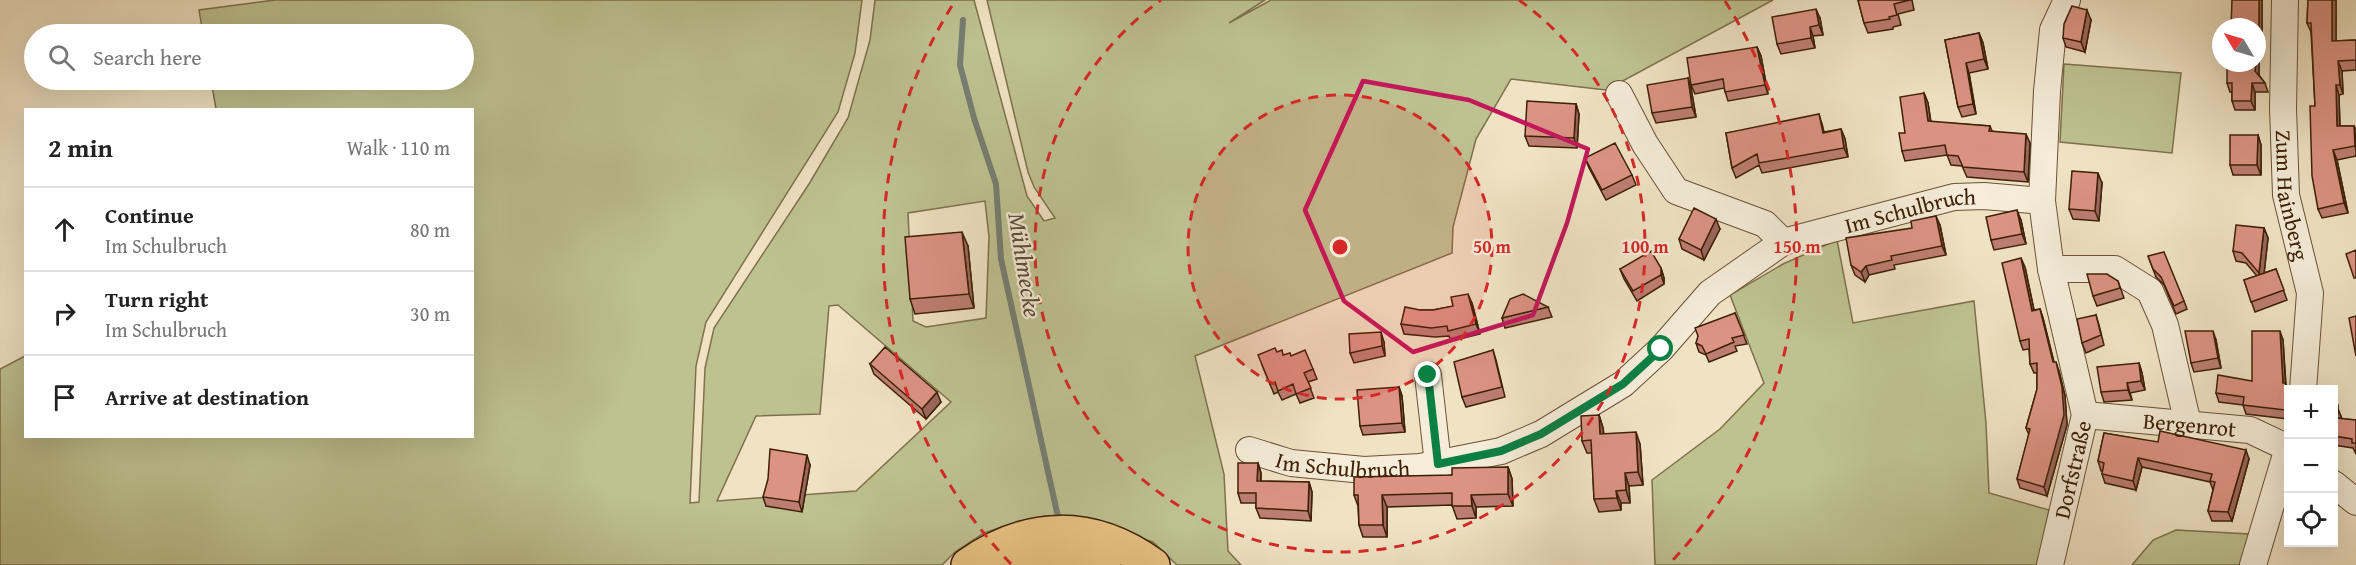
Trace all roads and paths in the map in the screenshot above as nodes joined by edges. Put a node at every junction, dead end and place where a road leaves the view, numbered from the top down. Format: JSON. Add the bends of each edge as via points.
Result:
{"nodes":[{"id":1,"x":2067,"y":0,"type":"edge"},
{"id":2,"x":2285,"y":0,"type":"edge"},
{"id":3,"x":1620,"y":94,"type":"dead end"},
{"id":4,"x":2042,"y":201,"type":"junction"},
{"id":5,"x":1783,"y":242,"type":"junction"},
{"id":6,"x":2051,"y":269,"type":"junction"},
{"id":7,"x":1428,"y":375,"type":"dead end"},
{"id":8,"x":2303,"y":385,"type":"edge"},
{"id":9,"x":2085,"y":415,"type":"junction"},
{"id":10,"x":2188,"y":424,"type":"junction"},
{"id":11,"x":2284,"y":446,"type":"edge"},
{"id":12,"x":1249,"y":450,"type":"dead end"},
{"id":13,"x":2284,"y":461,"type":"edge"},
{"id":14,"x":1438,"y":464,"type":"junction"},
{"id":15,"x":2338,"y":487,"type":"edge"},
{"id":16,"x":2356,"y":501,"type":"edge"},
{"id":17,"x":968,"y":565,"type":"edge"},
{"id":18,"x":1014,"y":565,"type":"edge"},
{"id":19,"x":1104,"y":565,"type":"edge"},
{"id":20,"x":1153,"y":565,"type":"edge"},
{"id":21,"x":2050,"y":565,"type":"edge"},
{"id":22,"x":2253,"y":565,"type":"edge"}],
"edges":[{"from":1,"to":4,"type":"street","name":"Dorfstraße","via":[[2053,30]]},
{"from":2,"to":8,"type":"street","name":"Zum Hainberg","via":[[2286,195],[2310,293]]},
{"from":3,"to":5,"type":"street","via":[[1645,144],[1676,192],[1765,224]]},
{"from":4,"to":5,"type":"street","name":"Im Schulbruch","via":[[1954,197]]},
{"from":4,"to":6,"type":"street","name":"Dorfstraße"},
{"from":5,"to":14,"type":"street","name":"Im Schulbruch","via":[[1710,293],[1661,349],[1623,384],[1541,434],[1501,451]]},
{"from":6,"to":9,"type":"street","name":"Dorfstraße"},
{"from":6,"to":10,"type":"street","via":[[2115,269],[2150,291],[2165,325]]},
{"from":7,"to":14,"type":"street","name":"Im Schulbruch"},
{"from":9,"to":10,"type":"street","name":"Bergenrot"},
{"from":9,"to":21,"type":"street","name":"Dorfstraße"},
{"from":10,"to":11,"type":"street","name":"Bergenrot","via":[[2250,430]]},
{"from":12,"to":14,"type":"street","name":"Im Schulbruch","via":[[1291,463],[1364,470]]},
{"from":13,"to":22,"type":"street"},
{"from":15,"to":16,"type":"street"},
{"from":17,"to":20,"type":"highway","via":[[1029,535],[1072,532],[1113,542]]},
{"from":18,"to":19,"type":"highway","via":[[1050,556]]}]}
